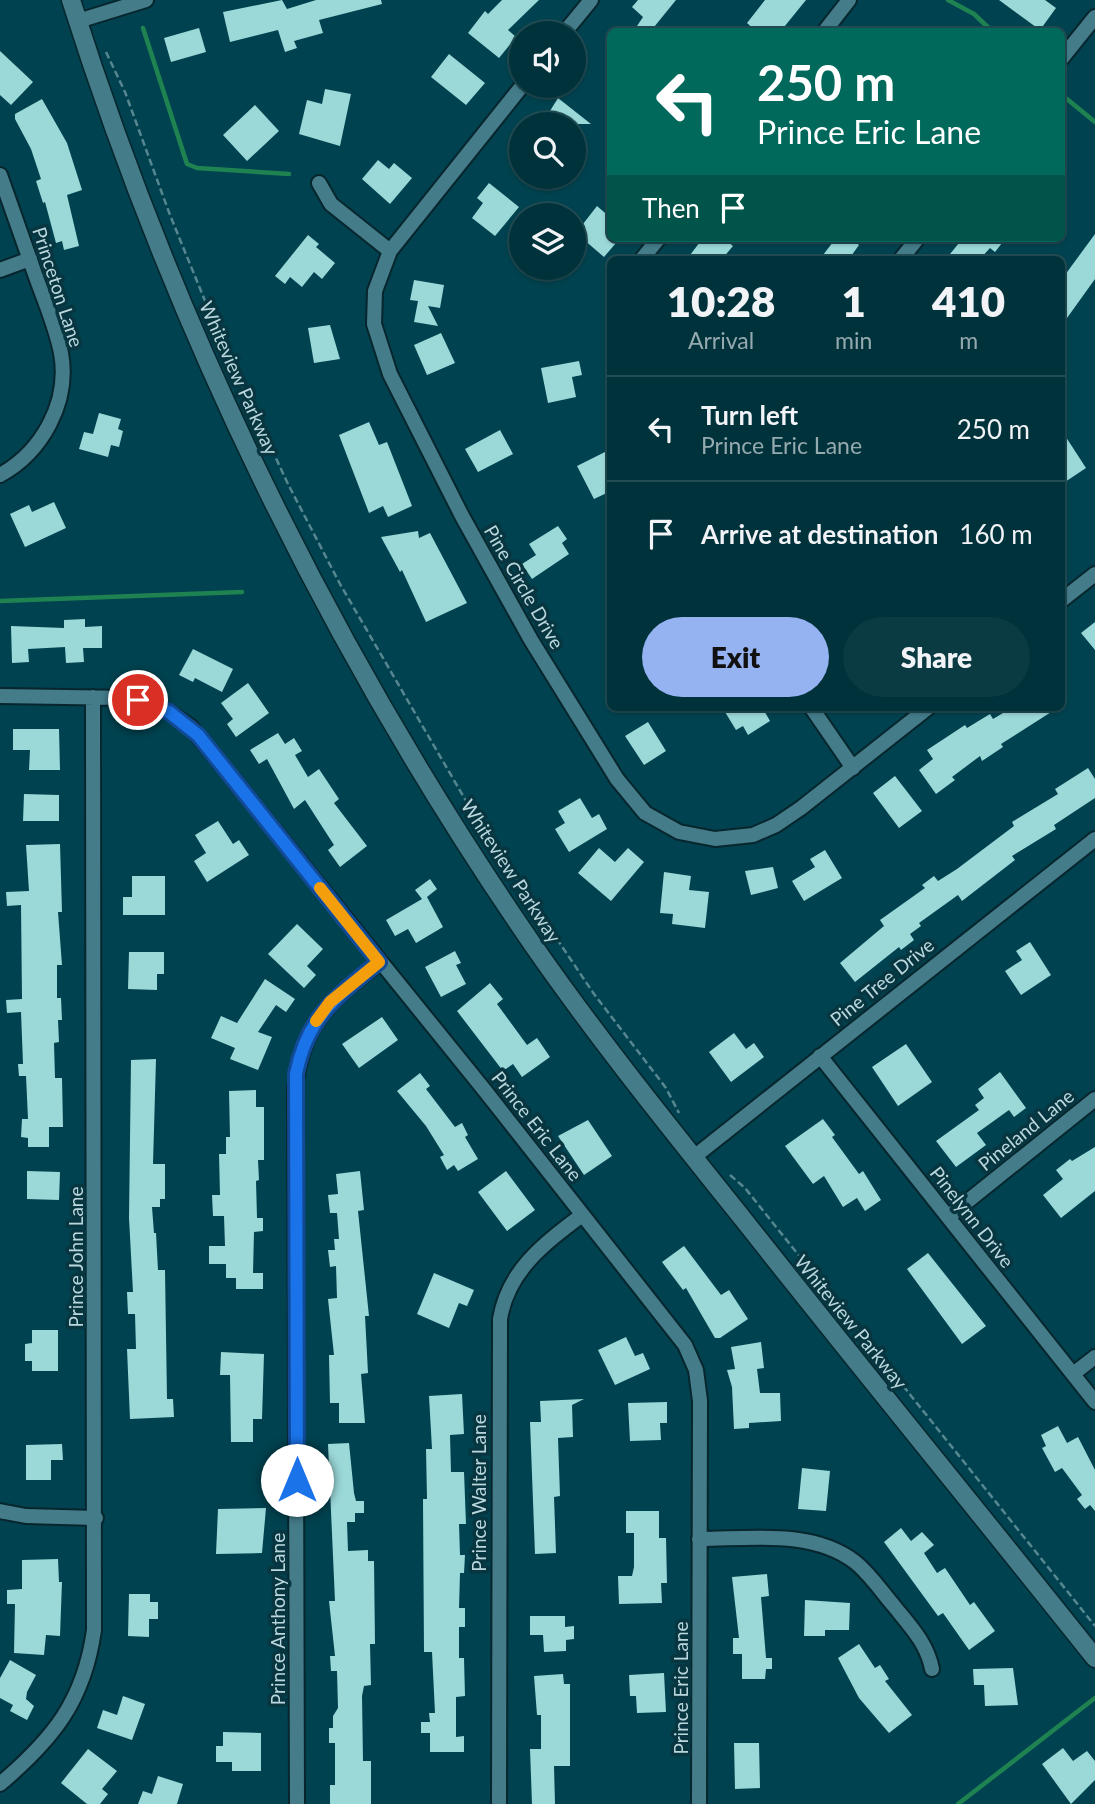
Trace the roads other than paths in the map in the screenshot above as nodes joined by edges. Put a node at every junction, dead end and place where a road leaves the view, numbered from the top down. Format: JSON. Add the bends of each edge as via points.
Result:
{"nodes":[{"id":1,"x":71,"y":0,"type":"edge"},
{"id":2,"x":146,"y":0,"type":"edge"},
{"id":3,"x":591,"y":0,"type":"edge"},
{"id":4,"x":849,"y":0,"type":"edge"},
{"id":5,"x":1095,"y":17,"type":"edge"},
{"id":6,"x":78,"y":21,"type":"junction"},
{"id":7,"x":574,"y":21,"type":"edge"},
{"id":8,"x":827,"y":28,"type":"edge"},
{"id":9,"x":1065,"y":54,"type":"edge"},
{"id":10,"x":512,"y":98,"type":"edge"},
{"id":11,"x":0,"y":175,"type":"edge"},
{"id":12,"x":319,"y":183,"type":"dead end"},
{"id":13,"x":656,"y":242,"type":"edge"},
{"id":14,"x":915,"y":242,"type":"edge"},
{"id":15,"x":390,"y":251,"type":"junction"},
{"id":16,"x":644,"y":256,"type":"edge"},
{"id":17,"x":903,"y":256,"type":"edge"},
{"id":18,"x":30,"y":259,"type":"junction"},
{"id":19,"x":0,"y":270,"type":"edge"},
{"id":20,"x":0,"y":475,"type":"edge"},
{"id":21,"x":1095,"y":574,"type":"edge"},
{"id":22,"x":1065,"y":598,"type":"edge"},
{"id":23,"x":0,"y":696,"type":"edge"},
{"id":24,"x":93,"y":697,"type":"junction"},
{"id":25,"x":814,"y":711,"type":"edge"},
{"id":26,"x":924,"y":711,"type":"edge"},
{"id":27,"x":853,"y":768,"type":"junction"},
{"id":28,"x":1095,"y":839,"type":"edge"},
{"id":29,"x":379,"y":962,"type":"junction"},
{"id":30,"x":820,"y":1056,"type":"junction"},
{"id":31,"x":1095,"y":1099,"type":"edge"},
{"id":32,"x":694,"y":1157,"type":"junction"},
{"id":33,"x":582,"y":1215,"type":"junction"},
{"id":34,"x":948,"y":1217,"type":"junction"},
{"id":35,"x":1095,"y":1357,"type":"edge"},
{"id":36,"x":1073,"y":1374,"type":"junction"},
{"id":37,"x":1095,"y":1402,"type":"edge"},
{"id":38,"x":0,"y":1511,"type":"edge"},
{"id":39,"x":96,"y":1518,"type":"junction"},
{"id":40,"x":699,"y":1539,"type":"junction"},
{"id":41,"x":1095,"y":1658,"type":"edge"},
{"id":42,"x":932,"y":1669,"type":"dead end"},
{"id":43,"x":0,"y":1784,"type":"edge"},
{"id":44,"x":297,"y":1804,"type":"edge"},
{"id":45,"x":499,"y":1804,"type":"edge"},
{"id":46,"x":699,"y":1804,"type":"edge"}],
"edges":[{"from":1,"to":6,"type":"street","name":"Whiteview Parkway"},
{"from":2,"to":6,"type":"street"},
{"from":3,"to":7,"type":"street"},
{"from":4,"to":8,"type":"street"},
{"from":5,"to":9,"type":"street"},
{"from":6,"to":32,"type":"street","name":"Whiteview Parkway","via":[[117,137],[183,305],[256,466],[339,627],[519,923],[613,1055]]},
{"from":10,"to":15,"type":"street","name":"Pine Circle Drive"},
{"from":11,"to":18,"type":"street","name":"Princeton Lane"},
{"from":12,"to":15,"type":"street","via":[[331,204]]},
{"from":13,"to":16,"type":"street"},
{"from":14,"to":17,"type":"street"},
{"from":15,"to":27,"type":"street","name":"Pine Circle Drive","via":[[377,281],[373,313],[376,337],[390,374],[499,584],[632,800],[653,819],[678,832],[705,839],[734,839],[776,825]]},
{"from":18,"to":19,"type":"street"},
{"from":18,"to":20,"type":"street","name":"Princeton Lane","via":[[58,342],[62,377],[57,405],[40,440],[25,458]]},
{"from":21,"to":22,"type":"street"},
{"from":23,"to":24,"type":"street","name":"Prince Eric Lane"},
{"from":24,"to":29,"type":"street","name":"Prince Eric Lane","via":[[148,703],[191,727]]},
{"from":24,"to":39,"type":"street","name":"Prince John Lane"},
{"from":25,"to":27,"type":"street"},
{"from":26,"to":27,"type":"street","name":"Pine Circle Drive"},
{"from":28,"to":30,"type":"street","name":"Pine Tree Drive"},
{"from":29,"to":33,"type":"street","name":"Prince Eric Lane"},
{"from":29,"to":44,"type":"street","name":"Prince Anthony Lane","via":[[319,1016],[303,1048],[295,1089]]},
{"from":30,"to":32,"type":"street","name":"Pine Tree Drive"},
{"from":30,"to":34,"type":"street","name":"Pinelynn Drive"},
{"from":31,"to":34,"type":"street","name":"Pineland Lane"},
{"from":32,"to":41,"type":"street","name":"Whiteview Parkway"},
{"from":33,"to":40,"type":"street","name":"Prince Eric Lane","via":[[669,1322],[693,1363],[700,1401]]},
{"from":33,"to":45,"type":"street","name":"Prince Walter Lane","via":[[547,1241],[518,1273],[506,1296],[499,1330]]},
{"from":34,"to":36,"type":"street","name":"Pinelynn Drive"},
{"from":35,"to":36,"type":"street"},
{"from":36,"to":37,"type":"street","name":"Pinelynn Drive"},
{"from":38,"to":39,"type":"street"},
{"from":39,"to":43,"type":"street","name":"Prince John Lane","via":[[94,1630],[82,1680],[50,1738]]},
{"from":40,"to":42,"type":"street","via":[[792,1539],[841,1553],[863,1569],[916,1633]]},
{"from":40,"to":46,"type":"street","name":"Prince Eric Lane"}]}
